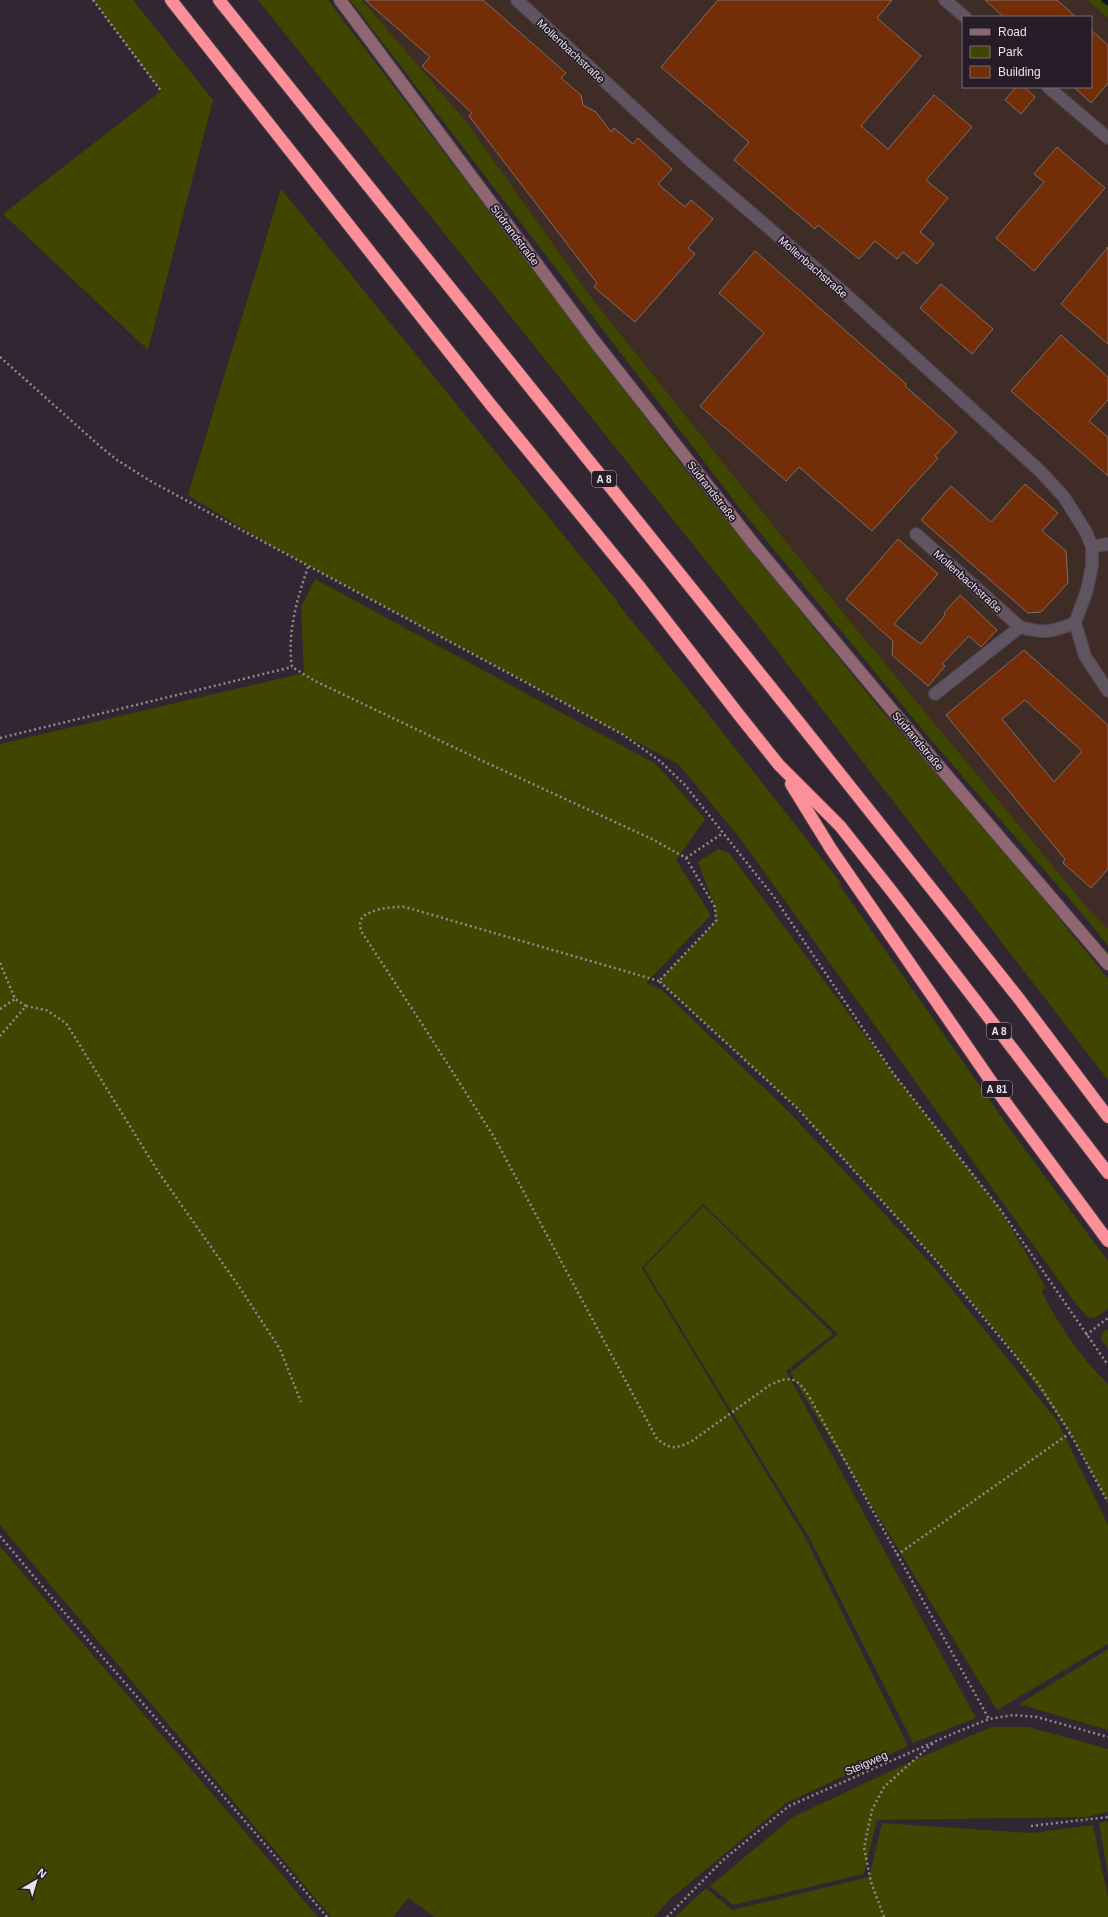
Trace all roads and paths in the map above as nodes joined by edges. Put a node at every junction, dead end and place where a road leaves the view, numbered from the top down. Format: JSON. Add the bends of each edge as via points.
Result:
{"nodes":[{"id":1,"x":93,"y":0,"type":"edge"},
{"id":2,"x":171,"y":0,"type":"edge"},
{"id":3,"x":219,"y":0,"type":"edge"},
{"id":4,"x":340,"y":0,"type":"edge"},
{"id":5,"x":516,"y":0,"type":"edge"},
{"id":6,"x":945,"y":0,"type":"edge"},
{"id":7,"x":964,"y":16,"type":"edge"},
{"id":8,"x":1049,"y":88,"type":"edge"},
{"id":9,"x":161,"y":91,"type":"dead end"},
{"id":10,"x":1108,"y":138,"type":"edge"},
{"id":11,"x":0,"y":357,"type":"edge"},
{"id":12,"x":916,"y":534,"type":"dead end"},
{"id":13,"x":1108,"y":544,"type":"edge"},
{"id":14,"x":1092,"y":547,"type":"junction"},
{"id":15,"x":308,"y":567,"type":"junction"},
{"id":16,"x":1075,"y":623,"type":"junction"},
{"id":17,"x":1020,"y":628,"type":"junction"},
{"id":18,"x":292,"y":667,"type":"junction"},
{"id":19,"x":1108,"y":691,"type":"edge"},
{"id":20,"x":935,"y":694,"type":"dead end"},
{"id":21,"x":0,"y":738,"type":"edge"},
{"id":22,"x":779,"y":765,"type":"junction"},
{"id":23,"x":723,"y":833,"type":"junction"},
{"id":24,"x":686,"y":858,"type":"junction"},
{"id":25,"x":0,"y":962,"type":"edge"},
{"id":26,"x":1108,"y":964,"type":"edge"},
{"id":27,"x":659,"y":980,"type":"junction"},
{"id":28,"x":15,"y":999,"type":"junction"},
{"id":29,"x":26,"y":1006,"type":"junction"},
{"id":30,"x":0,"y":1009,"type":"edge"},
{"id":31,"x":0,"y":1036,"type":"edge"},
{"id":32,"x":1108,"y":1117,"type":"edge"},
{"id":33,"x":1108,"y":1173,"type":"edge"},
{"id":34,"x":1108,"y":1241,"type":"edge"},
{"id":35,"x":1108,"y":1318,"type":"edge"},
{"id":36,"x":1086,"y":1335,"type":"junction"},
{"id":37,"x":1108,"y":1365,"type":"edge"},
{"id":38,"x":301,"y":1402,"type":"dead end"},
{"id":39,"x":1070,"y":1433,"type":"junction"},
{"id":40,"x":1108,"y":1502,"type":"edge"},
{"id":41,"x":0,"y":1536,"type":"edge"},
{"id":42,"x":898,"y":1555,"type":"junction"},
{"id":43,"x":989,"y":1719,"type":"junction"},
{"id":44,"x":1108,"y":1737,"type":"edge"},
{"id":45,"x":937,"y":1740,"type":"junction"},
{"id":46,"x":1108,"y":1817,"type":"edge"},
{"id":47,"x":1031,"y":1826,"type":"dead end"},
{"id":48,"x":327,"y":1917,"type":"edge"},
{"id":49,"x":667,"y":1917,"type":"edge"},
{"id":50,"x":884,"y":1917,"type":"edge"}],
"edges":[{"from":1,"to":9,"type":"path"},
{"from":2,"to":22,"type":"highway","number":"A 8"},
{"from":3,"to":32,"type":"highway","number":"A 8","via":[[1020,1000]]},
{"from":4,"to":26,"type":"main road","name":"Südrandstraße","via":[[592,338],[753,543]]},
{"from":5,"to":14,"type":"street","name":"Mollenbachstraße","via":[[692,162],[841,290],[1040,471],[1064,497],[1086,532]]},
{"from":6,"to":7,"type":"street"},
{"from":8,"to":10,"type":"street"},
{"from":11,"to":15,"type":"path","via":[[117,460],[152,482]]},
{"from":12,"to":17,"type":"street","name":"Mollenbachstraße"},
{"from":13,"to":14,"type":"street"},
{"from":14,"to":16,"type":"street","name":"Mollenbachstraße","via":[[1092,566],[1087,590]]},
{"from":15,"to":18,"type":"path","via":[[296,601],[289,650]]},
{"from":15,"to":23,"type":"path","via":[[622,734],[660,761],[685,784]]},
{"from":16,"to":17,"type":"street","via":[[1052,631],[1039,632]]},
{"from":16,"to":19,"type":"street","via":[[1085,656]]},
{"from":17,"to":20,"type":"street"},
{"from":18,"to":21,"type":"path"},
{"from":18,"to":24,"type":"path","via":[[480,760],[652,839]]},
{"from":22,"to":33,"type":"highway","number":"A 8","via":[[849,837]]},
{"from":22,"to":34,"type":"highway","number":"A 81","via":[[831,849],[1002,1097]]},
{"from":23,"to":24,"type":"path"},
{"from":23,"to":36,"type":"path","via":[[774,897],[893,1072],[1000,1209]]},
{"from":24,"to":27,"type":"path","via":[[715,907],[716,921]]},
{"from":25,"to":28,"type":"path"},
{"from":27,"to":39,"type":"path","via":[[796,1107],[934,1258],[1038,1383]]},
{"from":27,"to":42,"type":"path","via":[[405,907],[371,911],[362,917],[360,923],[361,931],[494,1137],[657,1439],[666,1446],[678,1448],[692,1441],[770,1385],[782,1379],[792,1379],[798,1382],[810,1398]]},
{"from":28,"to":29,"type":"path"},
{"from":28,"to":30,"type":"path"},
{"from":29,"to":31,"type":"path"},
{"from":29,"to":38,"type":"path","via":[[46,1010],[66,1023],[159,1173],[280,1349]]},
{"from":35,"to":36,"type":"path"},
{"from":36,"to":37,"type":"path"},
{"from":39,"to":40,"type":"path"},
{"from":39,"to":42,"type":"path"},
{"from":41,"to":48,"type":"path"},
{"from":42,"to":43,"type":"path"},
{"from":43,"to":44,"type":"path","name":"Steigweg","via":[[1013,1715],[1037,1717]]},
{"from":43,"to":45,"type":"path","name":"Steigweg"},
{"from":45,"to":49,"type":"path","name":"Steigweg","via":[[789,1806],[723,1860]]},
{"from":45,"to":50,"type":"path","via":[[884,1787],[872,1810],[864,1848],[871,1882]]},
{"from":46,"to":47,"type":"path"}]}
